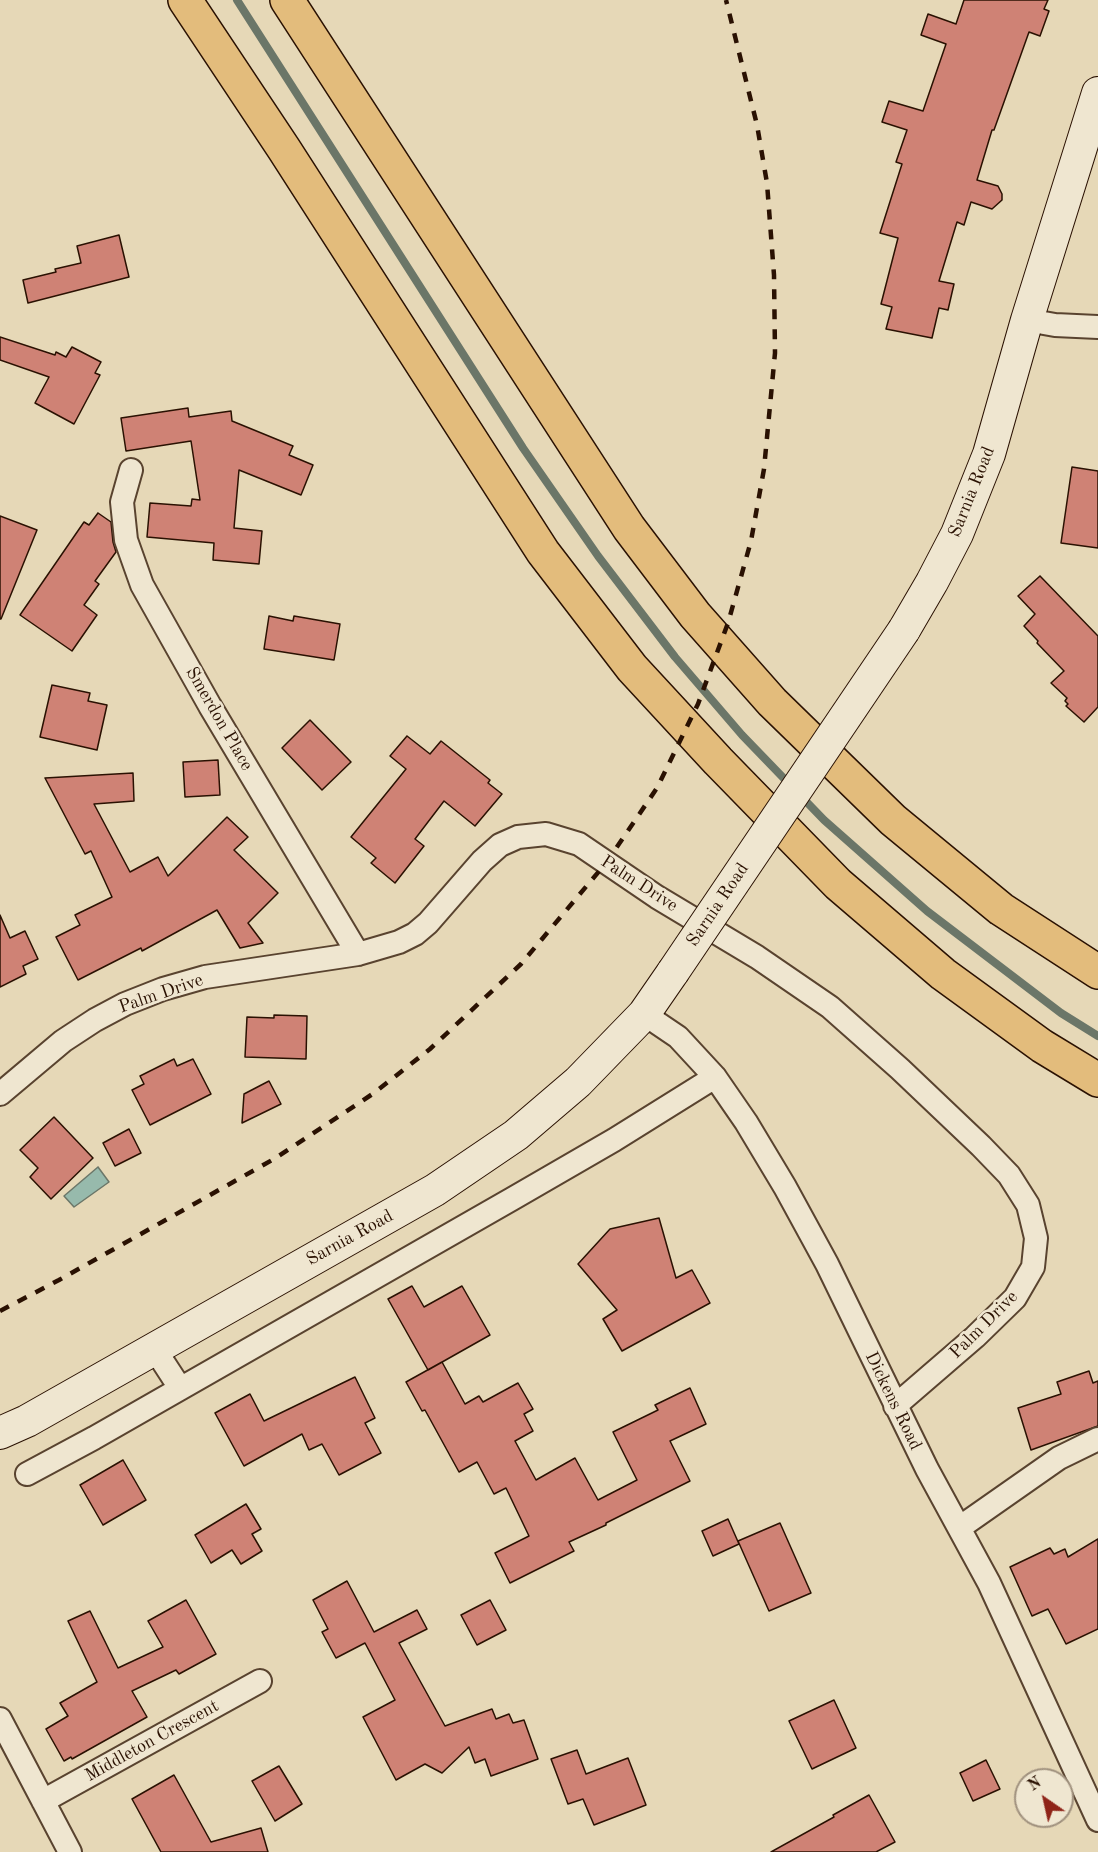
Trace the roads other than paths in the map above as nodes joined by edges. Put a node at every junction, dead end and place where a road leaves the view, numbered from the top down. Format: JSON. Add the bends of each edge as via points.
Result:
{"nodes":[{"id":1,"x":185,"y":0,"type":"edge"},
{"id":2,"x":287,"y":0,"type":"edge"},
{"id":3,"x":1098,"y":93,"type":"edge"},
{"id":4,"x":1027,"y":320,"type":"junction"},
{"id":5,"x":1098,"y":327,"type":"edge"},
{"id":6,"x":131,"y":470,"type":"dead end"},
{"id":7,"x":358,"y":954,"type":"junction"},
{"id":8,"x":1098,"y":972,"type":"edge"},
{"id":9,"x":644,"y":1014,"type":"junction"},
{"id":10,"x":715,"y":1077,"type":"junction"},
{"id":11,"x":1098,"y":1080,"type":"edge"},
{"id":12,"x":0,"y":1094,"type":"edge"},
{"id":13,"x":154,"y":1348,"type":"junction"},
{"id":14,"x":180,"y":1388,"type":"junction"},
{"id":15,"x":895,"y":1406,"type":"junction"},
{"id":16,"x":0,"y":1433,"type":"edge"},
{"id":17,"x":1098,"y":1439,"type":"edge"},
{"id":18,"x":27,"y":1474,"type":"dead end"},
{"id":19,"x":959,"y":1528,"type":"junction"},
{"id":20,"x":260,"y":1681,"type":"dead end"},
{"id":21,"x":0,"y":1719,"type":"edge"},
{"id":22,"x":43,"y":1801,"type":"junction"},
{"id":23,"x":1098,"y":1820,"type":"edge"},
{"id":24,"x":70,"y":1852,"type":"edge"}],
"edges":[{"from":1,"to":11,"type":"highway","via":[[543,552],[632,668],[838,884],[943,974],[1042,1046]]},
{"from":2,"to":8,"type":"highway","via":[[629,528],[695,615],[772,702],[893,820],[1001,909]]},
{"from":3,"to":4,"type":"main road","name":"Sarnia Road"},
{"from":4,"to":5,"type":"street"},
{"from":4,"to":9,"type":"main road","name":"Sarnia Road","bridge":true,"via":[[989,454],[957,534],[932,582],[904,630]]},
{"from":6,"to":7,"type":"street","name":"Smerdon Place","via":[[122,502],[126,540],[142,585]]},
{"from":7,"to":12,"type":"street","name":"Palm Drive","via":[[206,977],[163,989],[95,1020],[63,1041]]},
{"from":7,"to":15,"type":"street","name":"Palm Drive","via":[[415,934],[500,845],[518,837],[546,834],[579,844],[830,1006],[1009,1175],[1028,1205],[1036,1238],[1033,1267],[1015,1298]]},
{"from":9,"to":10,"type":"street","name":"Dickens Road","via":[[678,1037]]},
{"from":9,"to":13,"type":"main road","name":"Sarnia Road","via":[[578,1082],[507,1141],[435,1190]]},
{"from":10,"to":14,"type":"street","via":[[614,1140]]},
{"from":10,"to":15,"type":"street","name":"Dickens Road","via":[[785,1186]]},
{"from":13,"to":14,"type":"street"},
{"from":13,"to":16,"type":"main road","name":"Sarnia Road"},
{"from":14,"to":18,"type":"street"},
{"from":15,"to":19,"type":"street","name":"Dickens Road"},
{"from":17,"to":19,"type":"street","via":[[1059,1458]]},
{"from":19,"to":23,"type":"street","name":"Dickens Road"},
{"from":20,"to":22,"type":"street","name":"Middleton Crescent"},
{"from":21,"to":22,"type":"street"},
{"from":22,"to":24,"type":"street"}]}
